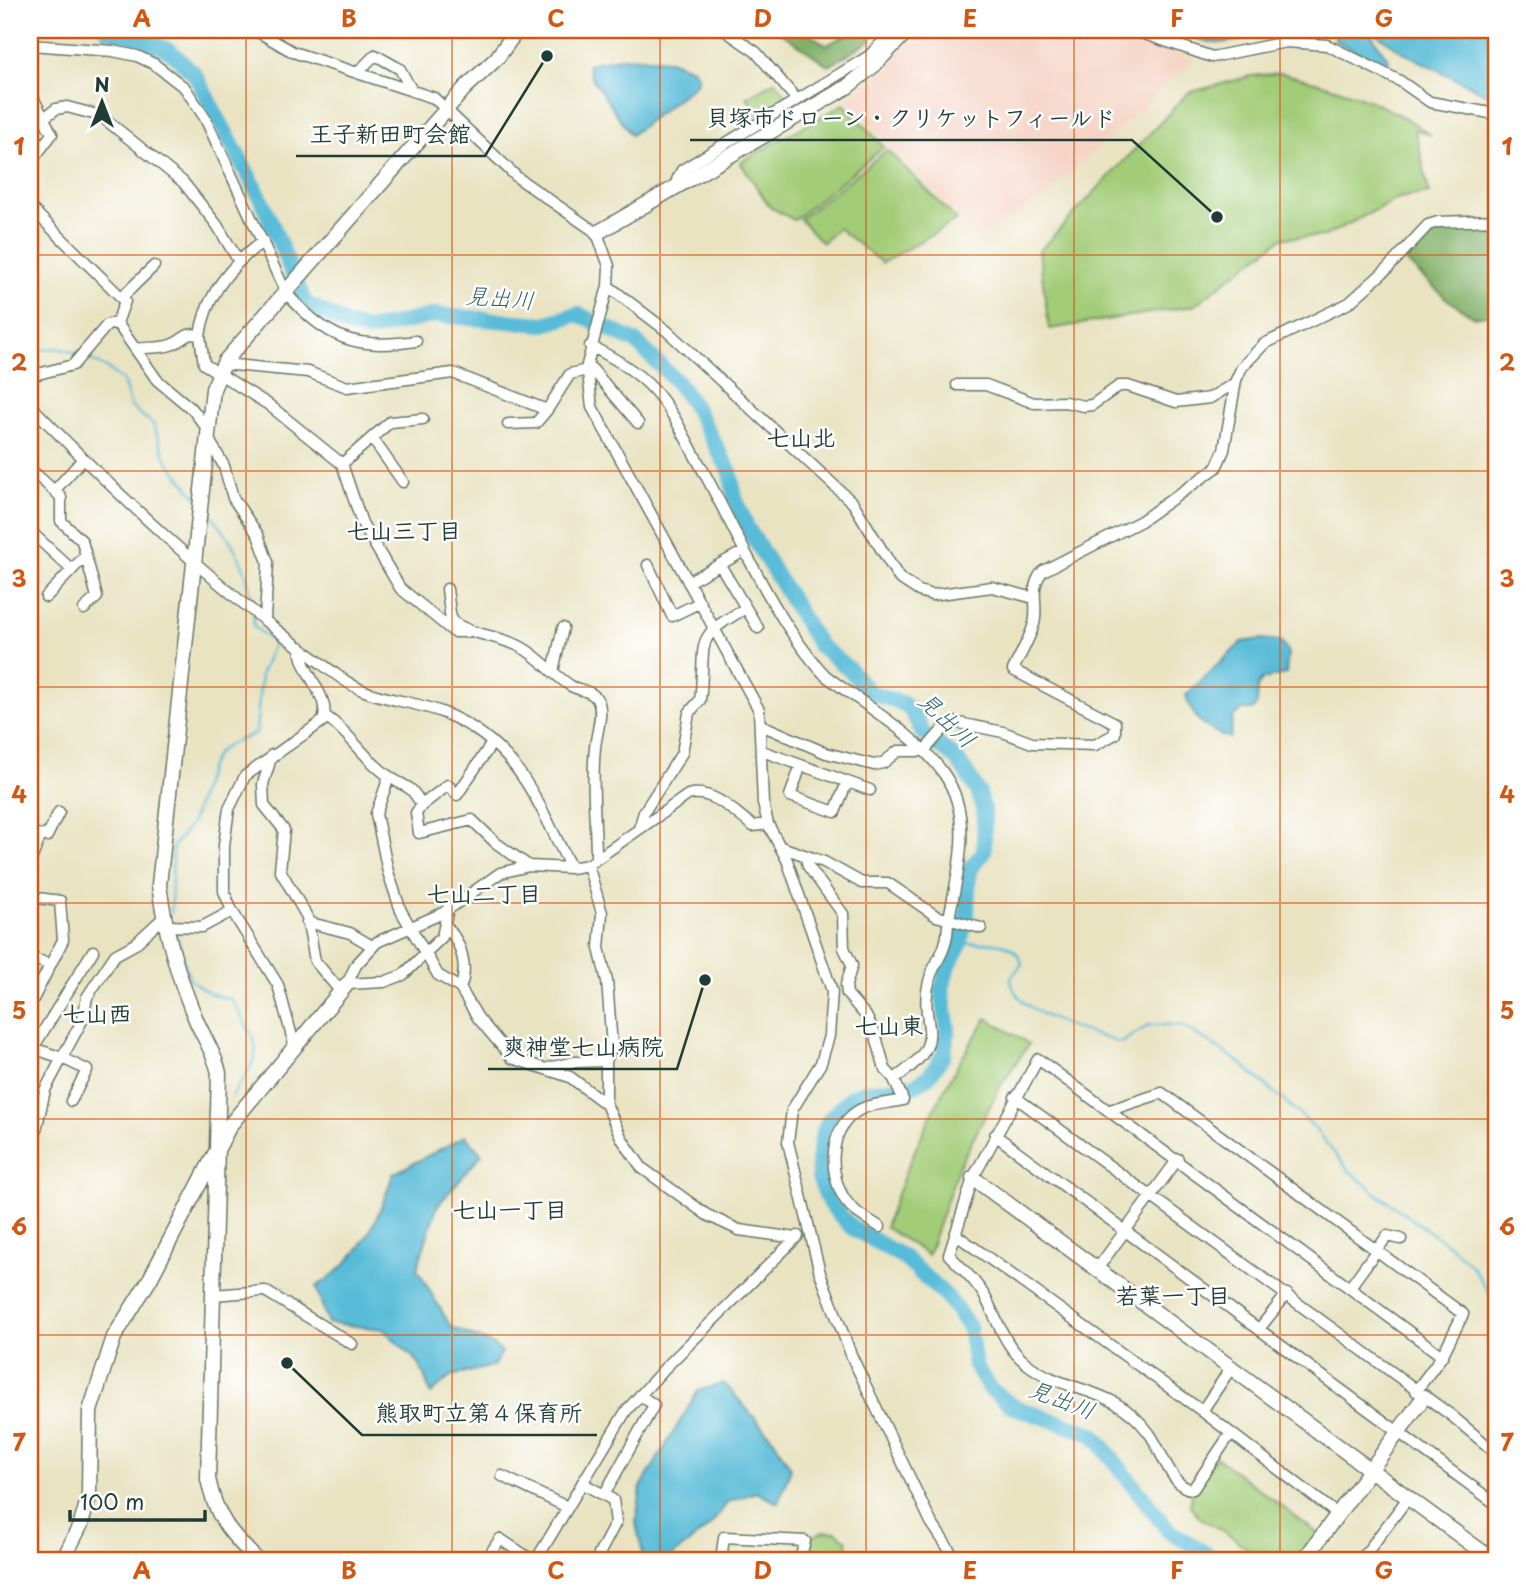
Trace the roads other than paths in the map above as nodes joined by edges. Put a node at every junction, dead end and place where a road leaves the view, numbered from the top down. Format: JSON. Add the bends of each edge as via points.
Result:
{"nodes":[{"id":1,"x":255,"y":30,"type":"edge"},
{"id":2,"x":517,"y":30,"type":"edge"},
{"id":3,"x":724,"y":30,"type":"edge"},
{"id":4,"x":908,"y":30,"type":"edge"},
{"id":5,"x":1133,"y":30,"type":"edge"},
{"id":6,"x":891,"y":39,"type":"edge"},
{"id":7,"x":30,"y":45,"type":"edge"},
{"id":8,"x":359,"y":72,"type":"junction"},
{"id":9,"x":412,"y":91,"type":"junction"},
{"id":10,"x":30,"y":92,"type":"edge"},
{"id":11,"x":797,"y":100,"type":"junction"},
{"id":12,"x":448,"y":110,"type":"junction"},
{"id":13,"x":45,"y":117,"type":"junction"},
{"id":14,"x":1496,"y":117,"type":"edge"},
{"id":15,"x":30,"y":163,"type":"edge"},
{"id":16,"x":678,"y":188,"type":"junction"},
{"id":17,"x":30,"y":207,"type":"edge"},
{"id":18,"x":1496,"y":219,"type":"edge"},
{"id":19,"x":597,"y":233,"type":"junction"},
{"id":20,"x":263,"y":241,"type":"junction"},
{"id":21,"x":238,"y":260,"type":"junction"},
{"id":22,"x":155,"y":266,"type":"dead end"},
{"id":23,"x":608,"y":286,"type":"junction"},
{"id":24,"x":286,"y":292,"type":"junction"},
{"id":25,"x":121,"y":298,"type":"junction"},
{"id":26,"x":117,"y":323,"type":"junction"},
{"id":27,"x":200,"y":337,"type":"junction"},
{"id":28,"x":416,"y":341,"type":"dead end"},
{"id":29,"x":590,"y":346,"type":"junction"},
{"id":30,"x":136,"y":348,"type":"junction"},
{"id":31,"x":220,"y":368,"type":"junction"},
{"id":32,"x":587,"y":369,"type":"junction"},
{"id":33,"x":30,"y":376,"type":"edge"},
{"id":34,"x":1236,"y":383,"type":"junction"},
{"id":35,"x":957,"y":384,"type":"dead end"},
{"id":36,"x":30,"y":405,"type":"edge"},
{"id":37,"x":547,"y":410,"type":"junction"},
{"id":38,"x":424,"y":419,"type":"dead end"},
{"id":39,"x":638,"y":423,"type":"dead end"},
{"id":40,"x":508,"y":424,"type":"dead end"},
{"id":41,"x":209,"y":435,"type":"junction"},
{"id":42,"x":372,"y":438,"type":"junction"},
{"id":43,"x":83,"y":459,"type":"junction"},
{"id":44,"x":342,"y":464,"type":"junction"},
{"id":45,"x":32,"y":476,"type":"edge"},
{"id":46,"x":402,"y":482,"type":"dead end"},
{"id":47,"x":55,"y":490,"type":"junction"},
{"id":48,"x":30,"y":531,"type":"edge"},
{"id":49,"x":86,"y":555,"type":"junction"},
{"id":50,"x":737,"y":555,"type":"dead end"},
{"id":51,"x":195,"y":564,"type":"junction"},
{"id":52,"x":648,"y":565,"type":"dead end"},
{"id":53,"x":720,"y":565,"type":"junction"},
{"id":54,"x":72,"y":570,"type":"junction"},
{"id":55,"x":688,"y":582,"type":"junction"},
{"id":56,"x":447,"y":589,"type":"dead end"},
{"id":57,"x":46,"y":597,"type":"dead end"},
{"id":58,"x":1034,"y":598,"type":"junction"},
{"id":59,"x":699,"y":603,"type":"junction"},
{"id":60,"x":746,"y":608,"type":"junction"},
{"id":61,"x":84,"y":609,"type":"dead end"},
{"id":62,"x":265,"y":620,"type":"junction"},
{"id":63,"x":563,"y":628,"type":"dead end"},
{"id":64,"x":713,"y":628,"type":"junction"},
{"id":65,"x":758,"y":628,"type":"dead end"},
{"id":66,"x":467,"y":632,"type":"junction"},
{"id":67,"x":300,"y":648,"type":"junction"},
{"id":68,"x":553,"y":671,"type":"junction"},
{"id":69,"x":325,"y":716,"type":"junction"},
{"id":70,"x":761,"y":725,"type":"junction"},
{"id":71,"x":492,"y":743,"type":"junction"},
{"id":72,"x":762,"y":751,"type":"junction"},
{"id":73,"x":925,"y":751,"type":"junction"},
{"id":74,"x":272,"y":755,"type":"junction"},
{"id":75,"x":801,"y":765,"type":"junction"},
{"id":76,"x":389,"y":777,"type":"junction"},
{"id":77,"x":847,"y":782,"type":"junction"},
{"id":78,"x":870,"y":790,"type":"dead end"},
{"id":79,"x":422,"y":805,"type":"junction"},
{"id":80,"x":59,"y":812,"type":"dead end"},
{"id":81,"x":768,"y":824,"type":"junction"},
{"id":82,"x":639,"y":829,"type":"junction"},
{"id":83,"x":35,"y":834,"type":"edge"},
{"id":84,"x":780,"y":847,"type":"junction"},
{"id":85,"x":806,"y":858,"type":"junction"},
{"id":86,"x":30,"y":862,"type":"edge"},
{"id":87,"x":592,"y":862,"type":"junction"},
{"id":88,"x":529,"y":866,"type":"junction"},
{"id":89,"x":571,"y":868,"type":"junction"},
{"id":90,"x":30,"y":897,"type":"edge"},
{"id":91,"x":448,"y":908,"type":"junction"},
{"id":92,"x":232,"y":911,"type":"junction"},
{"id":93,"x":949,"y":920,"type":"junction"},
{"id":94,"x":165,"y":922,"type":"junction"},
{"id":95,"x":307,"y":922,"type":"junction"},
{"id":96,"x":447,"y":926,"type":"junction"},
{"id":97,"x":410,"y":928,"type":"junction"},
{"id":98,"x":981,"y":928,"type":"dead end"},
{"id":99,"x":372,"y":946,"type":"junction"},
{"id":100,"x":93,"y":951,"type":"dead end"},
{"id":101,"x":424,"y":952,"type":"junction"},
{"id":102,"x":30,"y":957,"type":"edge"},
{"id":103,"x":50,"y":965,"type":"junction"},
{"id":104,"x":344,"y":988,"type":"junction"},
{"id":105,"x":460,"y":988,"type":"junction"},
{"id":106,"x":846,"y":989,"type":"junction"},
{"id":107,"x":832,"y":991,"type":"junction"},
{"id":108,"x":30,"y":1005,"type":"edge"},
{"id":109,"x":295,"y":1048,"type":"junction"},
{"id":110,"x":31,"y":1049,"type":"edge"},
{"id":111,"x":62,"y":1058,"type":"junction"},
{"id":112,"x":606,"y":1061,"type":"junction"},
{"id":113,"x":548,"y":1068,"type":"junction"},
{"id":114,"x":894,"y":1079,"type":"junction"},
{"id":115,"x":1016,"y":1097,"type":"junction"},
{"id":116,"x":71,"y":1101,"type":"dead end"},
{"id":117,"x":606,"y":1104,"type":"junction"},
{"id":118,"x":1110,"y":1110,"type":"junction"},
{"id":119,"x":33,"y":1125,"type":"edge"},
{"id":120,"x":995,"y":1135,"type":"junction"},
{"id":121,"x":216,"y":1154,"type":"junction"},
{"id":122,"x":30,"y":1157,"type":"edge"},
{"id":123,"x":1178,"y":1159,"type":"junction"},
{"id":124,"x":973,"y":1178,"type":"junction"},
{"id":125,"x":1150,"y":1195,"type":"junction"},
{"id":126,"x":880,"y":1227,"type":"dead end"},
{"id":127,"x":810,"y":1230,"type":"junction"},
{"id":128,"x":1124,"y":1230,"type":"junction"},
{"id":129,"x":955,"y":1234,"type":"junction"},
{"id":130,"x":796,"y":1238,"type":"junction"},
{"id":131,"x":1401,"y":1239,"type":"dead end"},
{"id":132,"x":1376,"y":1248,"type":"junction"},
{"id":133,"x":1097,"y":1269,"type":"junction"},
{"id":134,"x":1350,"y":1287,"type":"junction"},
{"id":135,"x":1287,"y":1294,"type":"junction"},
{"id":136,"x":213,"y":1295,"type":"junction"},
{"id":137,"x":1259,"y":1329,"type":"junction"},
{"id":138,"x":352,"y":1344,"type":"dead end"},
{"id":139,"x":1443,"y":1356,"type":"junction"},
{"id":140,"x":1231,"y":1368,"type":"junction"},
{"id":141,"x":1420,"y":1394,"type":"junction"},
{"id":142,"x":640,"y":1395,"type":"junction"},
{"id":143,"x":1202,"y":1411,"type":"junction"},
{"id":144,"x":1398,"y":1431,"type":"junction"},
{"id":145,"x":1231,"y":1433,"type":"junction"},
{"id":146,"x":1496,"y":1453,"type":"edge"},
{"id":147,"x":1369,"y":1471,"type":"junction"},
{"id":148,"x":502,"y":1476,"type":"dead end"},
{"id":149,"x":582,"y":1483,"type":"junction"},
{"id":150,"x":604,"y":1495,"type":"junction"},
{"id":151,"x":1408,"y":1498,"type":"junction"},
{"id":152,"x":1496,"y":1504,"type":"edge"},
{"id":153,"x":567,"y":1507,"type":"junction"},
{"id":154,"x":1337,"y":1514,"type":"junction"},
{"id":155,"x":598,"y":1559,"type":"edge"},
{"id":156,"x":63,"y":1560,"type":"edge"},
{"id":157,"x":257,"y":1560,"type":"edge"},
{"id":158,"x":486,"y":1560,"type":"edge"},
{"id":159,"x":534,"y":1560,"type":"edge"},
{"id":160,"x":721,"y":1560,"type":"edge"},
{"id":161,"x":800,"y":1560,"type":"edge"},
{"id":162,"x":956,"y":1560,"type":"edge"},
{"id":163,"x":1304,"y":1560,"type":"edge"},
{"id":164,"x":1361,"y":1560,"type":"edge"},
{"id":165,"x":1493,"y":1560,"type":"edge"}],
"edges":[{"from":1,"to":8,"type":"street","via":[[293,52]]},
{"from":2,"to":12,"type":"street"},
{"from":3,"to":11,"type":"street","via":[[756,52]]},
{"from":4,"to":6,"type":"street"},
{"from":5,"to":14,"type":"street","via":[[1212,57],[1286,42],[1327,45],[1400,81],[1430,102]]},
{"from":6,"to":11,"type":"street"},
{"from":6,"to":16,"type":"street","via":[[847,87]]},
{"from":7,"to":20,"type":"street","via":[[137,56],[185,88],[205,118]]},
{"from":8,"to":9,"type":"street"},
{"from":8,"to":9,"type":"street","via":[[375,55],[400,69]]},
{"from":9,"to":12,"type":"street","via":[[434,98]]},
{"from":10,"to":13,"type":"street"},
{"from":11,"to":16,"type":"street","via":[[682,170]]},
{"from":12,"to":19,"type":"street","via":[[518,178]]},
{"from":12,"to":24,"type":"street"},
{"from":13,"to":15,"type":"street","via":[[52,134]]},
{"from":13,"to":21,"type":"street","via":[[67,107],[101,116],[183,182]]},
{"from":16,"to":19,"type":"street"},
{"from":17,"to":25,"type":"street"},
{"from":18,"to":34,"type":"street","via":[[1428,225],[1349,303],[1264,344],[1241,367]]},
{"from":19,"to":23,"type":"street","via":[[606,250]]},
{"from":20,"to":21,"type":"street"},
{"from":20,"to":24,"type":"street"},
{"from":21,"to":27,"type":"street","via":[[208,304]]},
{"from":22,"to":25,"type":"street"},
{"from":23,"to":29,"type":"street"},
{"from":23,"to":58,"type":"street","via":[[676,339],[853,503],[899,578],[932,595],[992,587]]},
{"from":24,"to":28,"type":"street","via":[[319,326],[356,343]]},
{"from":24,"to":31,"type":"street"},
{"from":25,"to":26,"type":"street","via":[[125,301]]},
{"from":26,"to":30,"type":"street"},
{"from":26,"to":33,"type":"street","via":[[107,325],[73,365]]},
{"from":27,"to":30,"type":"street","via":[[194,333],[173,345]]},
{"from":27,"to":31,"type":"street","via":[[204,364]]},
{"from":29,"to":32,"type":"street"},
{"from":29,"to":73,"type":"street","via":[[638,374],[671,413],[812,661]]},
{"from":30,"to":41,"type":"street","via":[[157,380],[193,410]]},
{"from":31,"to":37,"type":"street","via":[[308,372],[347,387],[445,372]]},
{"from":31,"to":41,"type":"street"},
{"from":31,"to":44,"type":"street"},
{"from":32,"to":37,"type":"street","via":[[570,374]]},
{"from":32,"to":39,"type":"street","via":[[598,373]]},
{"from":32,"to":55,"type":"street","via":[[592,407]]},
{"from":34,"to":35,"type":"street","via":[[1210,398],[1176,402],[1119,386],[1084,406],[1034,403],[986,385]]},
{"from":34,"to":58,"type":"street","via":[[1224,450],[1216,468],[1141,521],[1043,571],[1034,586]]},
{"from":36,"to":43,"type":"street"},
{"from":37,"to":40,"type":"street","via":[[536,423]]},
{"from":38,"to":42,"type":"street","via":[[390,422]]},
{"from":41,"to":51,"type":"street"},
{"from":41,"to":62,"type":"street","via":[[233,498],[258,535],[268,562]]},
{"from":42,"to":44,"type":"street"},
{"from":42,"to":46,"type":"street"},
{"from":43,"to":47,"type":"street"},
{"from":43,"to":51,"type":"street"},
{"from":44,"to":66,"type":"street","via":[[362,523],[400,588],[454,632]]},
{"from":45,"to":47,"type":"street"},
{"from":47,"to":49,"type":"street","via":[[61,497],[61,521],[82,541]]},
{"from":48,"to":54,"type":"street"},
{"from":49,"to":54,"type":"street"},
{"from":49,"to":61,"type":"street","via":[[97,597]]},
{"from":50,"to":53,"type":"street"},
{"from":51,"to":62,"type":"street"},
{"from":51,"to":94,"type":"street","via":[[159,885]]},
{"from":52,"to":59,"type":"street","via":[[672,616]]},
{"from":53,"to":55,"type":"street"},
{"from":53,"to":60,"type":"street"},
{"from":54,"to":57,"type":"street"},
{"from":55,"to":59,"type":"street"},
{"from":56,"to":66,"type":"street","via":[[452,621]]},
{"from":58,"to":73,"type":"street","via":[[1033,626],[1013,670],[1109,719],[1115,723],[1115,734],[1095,745],[1032,743],[954,722]]},
{"from":59,"to":64,"type":"street"},
{"from":60,"to":64,"type":"street"},
{"from":60,"to":65,"type":"street"},
{"from":62,"to":67,"type":"street"},
{"from":63,"to":68,"type":"street"},
{"from":64,"to":70,"type":"street","via":[[753,695]]},
{"from":64,"to":82,"type":"street","via":[[704,641],[700,700],[690,713],[687,740],[644,812]]},
{"from":66,"to":68,"type":"street","via":[[516,644]]},
{"from":67,"to":69,"type":"street","via":[[300,660],[324,705]]},
{"from":67,"to":71,"type":"street","via":[[362,690],[445,713]]},
{"from":68,"to":87,"type":"street","via":[[572,687],[593,694],[601,713],[592,774],[596,787]]},
{"from":69,"to":74,"type":"street"},
{"from":69,"to":76,"type":"street"},
{"from":70,"to":72,"type":"street"},
{"from":70,"to":73,"type":"street","via":[[826,753],[874,765],[898,751]]},
{"from":71,"to":79,"type":"street","via":[[457,795],[448,785]]},
{"from":71,"to":89,"type":"street","via":[[519,767]]},
{"from":72,"to":75,"type":"street"},
{"from":72,"to":81,"type":"street"},
{"from":73,"to":93,"type":"street","via":[[944,772],[958,808],[962,849]]},
{"from":74,"to":92,"type":"street","via":[[245,776],[229,808],[222,874]]},
{"from":74,"to":95,"type":"street","via":[[263,784],[264,805],[284,830],[280,870]]},
{"from":75,"to":77,"type":"street"},
{"from":75,"to":77,"type":"street","via":[[790,796],[835,812]]},
{"from":76,"to":79,"type":"street","via":[[410,786]]},
{"from":76,"to":97,"type":"street","via":[[376,814],[388,872]]},
{"from":77,"to":78,"type":"street"},
{"from":79,"to":88,"type":"street","via":[[416,813],[419,833],[472,820]]},
{"from":80,"to":83,"type":"street","via":[[47,836]]},
{"from":81,"to":82,"type":"street","via":[[753,826],[712,796],[697,792]]},
{"from":81,"to":84,"type":"street"},
{"from":82,"to":87,"type":"street"},
{"from":83,"to":86,"type":"street"},
{"from":84,"to":85,"type":"street"},
{"from":84,"to":107,"type":"street"},
{"from":85,"to":93,"type":"street","via":[[824,862],[862,883],[888,883]]},
{"from":85,"to":106,"type":"street","via":[[807,866],[843,914],[845,948],[852,965]]},
{"from":87,"to":89,"type":"street"},
{"from":87,"to":112,"type":"street","via":[[602,913],[599,948],[607,981],[612,1046]]},
{"from":88,"to":89,"type":"street"},
{"from":88,"to":91,"type":"street","via":[[500,873]]},
{"from":90,"to":103,"type":"street","via":[[60,901],[63,940]]},
{"from":91,"to":96,"type":"street"},
{"from":91,"to":97,"type":"street"},
{"from":92,"to":94,"type":"street","via":[[202,926]]},
{"from":92,"to":109,"type":"street","via":[[278,985]]},
{"from":93,"to":98,"type":"street"},
{"from":93,"to":114,"type":"street","via":[[945,946],[929,980],[932,1035],[918,1063]]},
{"from":94,"to":111,"type":"street","via":[[115,955],[86,997],[83,1019]]},
{"from":94,"to":121,"type":"street","via":[[197,1021],[216,1058]]},
{"from":95,"to":99,"type":"street","via":[[350,933]]},
{"from":95,"to":104,"type":"street","via":[[315,961]]},
{"from":96,"to":101,"type":"street","via":[[442,937]]},
{"from":96,"to":105,"type":"street","via":[[464,966]]},
{"from":97,"to":99,"type":"street"},
{"from":97,"to":101,"type":"street"},
{"from":99,"to":104,"type":"street"},
{"from":100,"to":110,"type":"street"},
{"from":101,"to":104,"type":"street","via":[[394,980]]},
{"from":101,"to":105,"type":"street","via":[[438,975]]},
{"from":102,"to":103,"type":"street"},
{"from":103,"to":108,"type":"street"},
{"from":104,"to":109,"type":"street"},
{"from":105,"to":113,"type":"street","via":[[512,1058]]},
{"from":106,"to":107,"type":"street"},
{"from":106,"to":114,"type":"street","via":[[866,1016],[885,1069]]},
{"from":107,"to":127,"type":"street","via":[[830,1036],[821,1063],[788,1123],[788,1142]]},
{"from":109,"to":121,"type":"street","via":[[230,1125]]},
{"from":110,"to":111,"type":"street"},
{"from":111,"to":116,"type":"street","via":[[86,1070]]},
{"from":111,"to":119,"type":"street"},
{"from":112,"to":113,"type":"street"},
{"from":112,"to":117,"type":"street"},
{"from":113,"to":117,"type":"street","via":[[570,1077]]},
{"from":114,"to":126,"type":"street","via":[[903,1100],[857,1111],[842,1129],[834,1152],[834,1176],[846,1201]]},
{"from":115,"to":118,"type":"street","via":[[1038,1059]]},
{"from":115,"to":120,"type":"street"},
{"from":115,"to":125,"type":"street"},
{"from":117,"to":130,"type":"street","via":[[642,1168],[688,1202],[739,1230]]},
{"from":118,"to":123,"type":"street"},
{"from":118,"to":132,"type":"street","via":[[1162,1093]]},
{"from":119,"to":122,"type":"street"},
{"from":120,"to":124,"type":"street"},
{"from":120,"to":128,"type":"street"},
{"from":121,"to":136,"type":"street"},
{"from":121,"to":156,"type":"street","via":[[114,1337],[90,1411],[89,1496]]},
{"from":123,"to":125,"type":"street"},
{"from":123,"to":134,"type":"street"},
{"from":124,"to":129,"type":"street"},
{"from":124,"to":133,"type":"street"},
{"from":125,"to":128,"type":"street"},
{"from":125,"to":135,"type":"street"},
{"from":127,"to":130,"type":"street"},
{"from":127,"to":162,"type":"street","via":[[820,1273],[852,1357],[931,1522]]},
{"from":128,"to":133,"type":"street"},
{"from":128,"to":137,"type":"street"},
{"from":129,"to":143,"type":"street"},
{"from":129,"to":145,"type":"street","via":[[949,1255],[980,1289],[1012,1349],[1027,1364],[1124,1406],[1149,1432],[1178,1483],[1194,1489]]},
{"from":130,"to":142,"type":"street"},
{"from":131,"to":132,"type":"street","via":[[1387,1236]]},
{"from":132,"to":134,"type":"street"},
{"from":132,"to":139,"type":"street","via":[[1464,1314]]},
{"from":133,"to":140,"type":"street"},
{"from":134,"to":139,"type":"street"},
{"from":135,"to":137,"type":"street"},
{"from":135,"to":141,"type":"street"},
{"from":136,"to":138,"type":"street","via":[[265,1291]]},
{"from":136,"to":157,"type":"street","via":[[208,1479],[220,1519]]},
{"from":137,"to":144,"type":"street"},
{"from":139,"to":141,"type":"street"},
{"from":140,"to":143,"type":"street"},
{"from":140,"to":147,"type":"street"},
{"from":141,"to":144,"type":"street"},
{"from":141,"to":146,"type":"street"},
{"from":142,"to":149,"type":"street"},
{"from":142,"to":150,"type":"street","via":[[654,1405]]},
{"from":143,"to":145,"type":"street"},
{"from":144,"to":147,"type":"street"},
{"from":144,"to":152,"type":"street"},
{"from":145,"to":154,"type":"street"},
{"from":147,"to":151,"type":"street"},
{"from":147,"to":154,"type":"street"},
{"from":148,"to":153,"type":"street"},
{"from":149,"to":150,"type":"street"},
{"from":149,"to":153,"type":"street"},
{"from":150,"to":155,"type":"street","via":[[613,1500],[616,1522]]},
{"from":151,"to":164,"type":"street"},
{"from":151,"to":165,"type":"street"},
{"from":153,"to":159,"type":"street"},
{"from":154,"to":163,"type":"street"},
{"from":158,"to":159,"type":"street","via":[[500,1539]]},
{"from":160,"to":161,"type":"street","via":[[724,1537],[805,1541]]}]}
